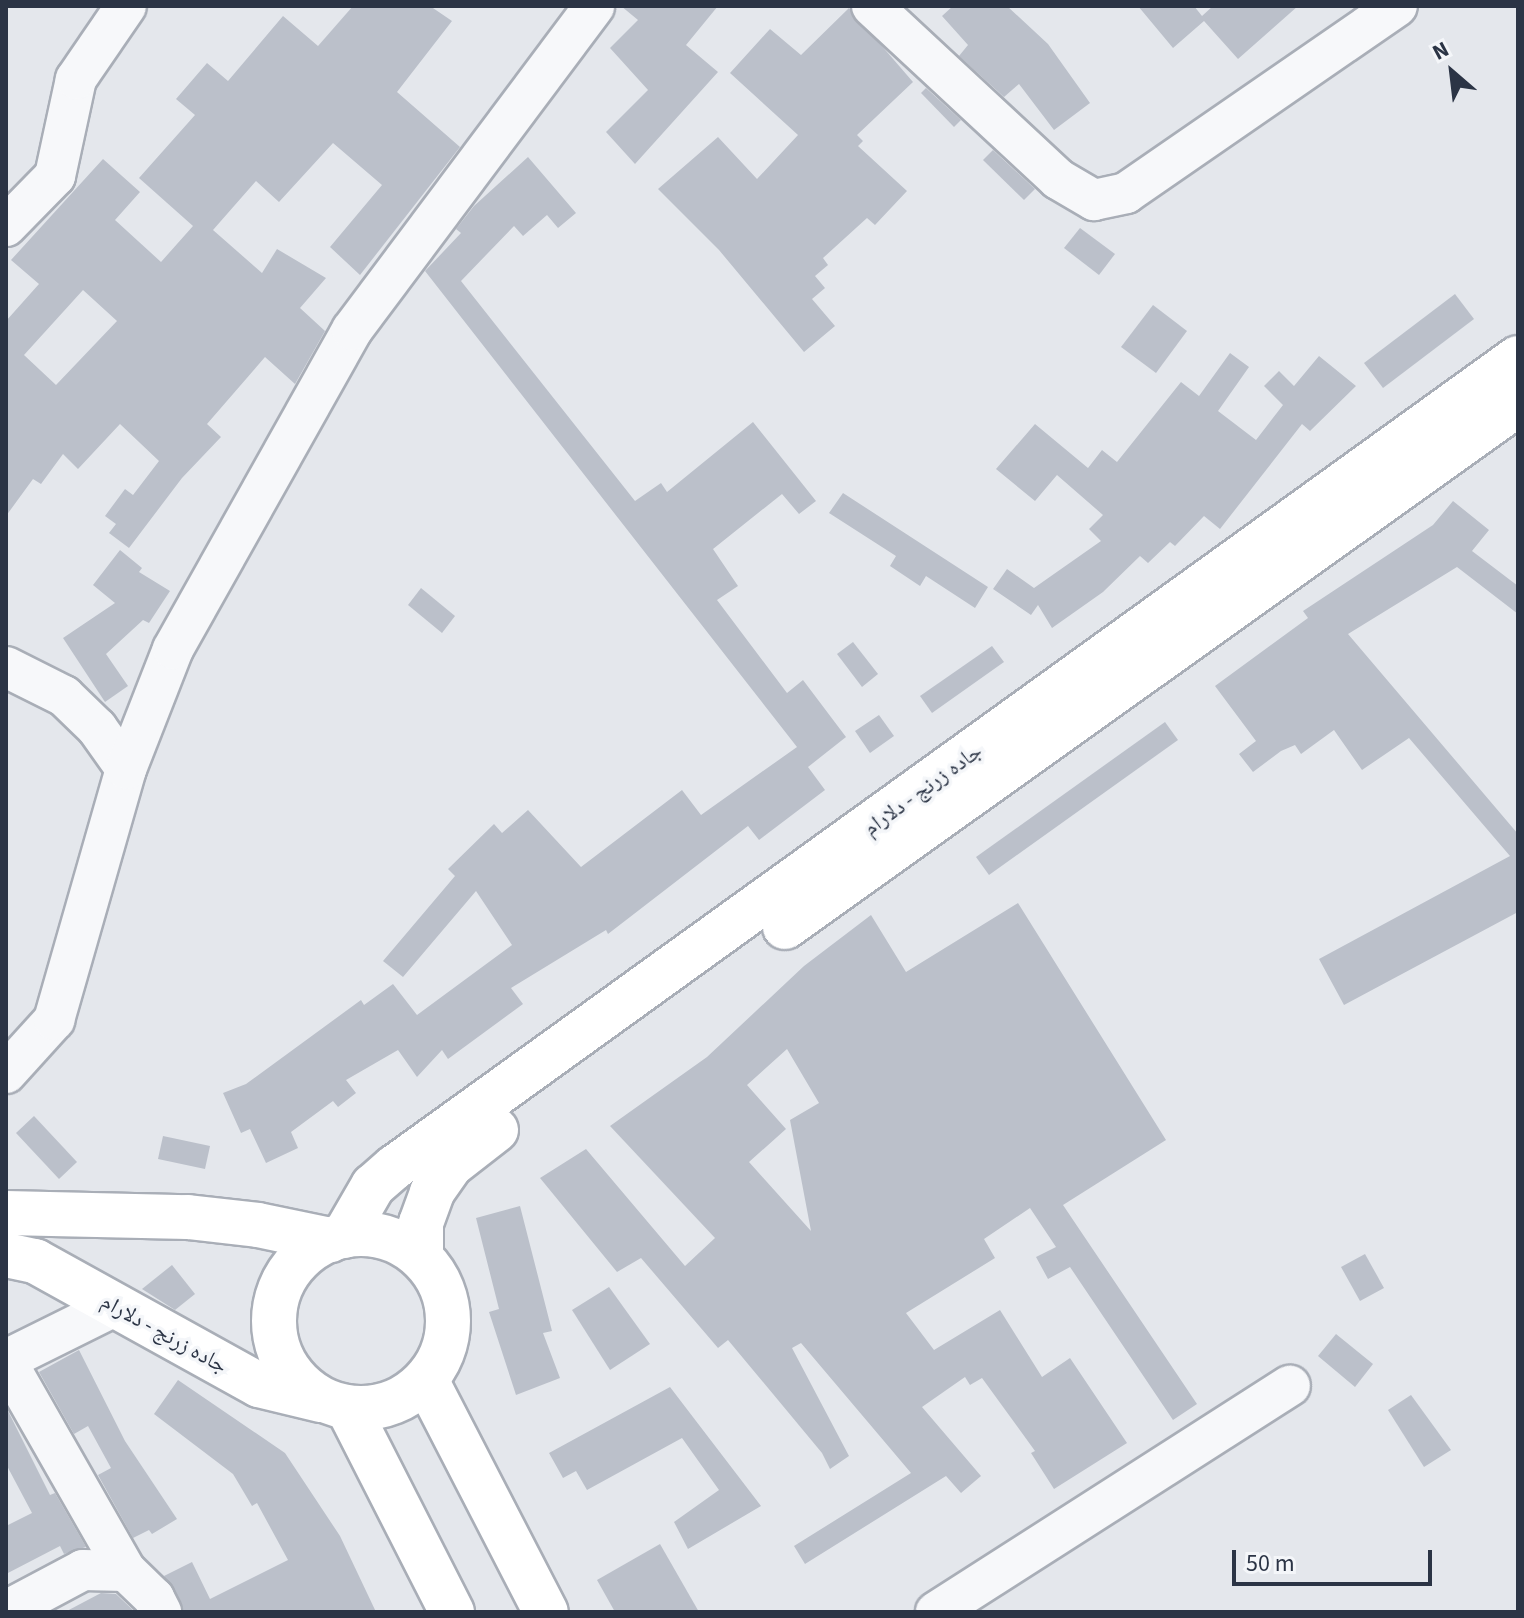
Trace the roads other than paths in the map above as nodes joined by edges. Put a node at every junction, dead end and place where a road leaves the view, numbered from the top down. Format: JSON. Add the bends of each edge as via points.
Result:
{"nodes":[{"id":1,"x":126,"y":6,"type":"edge"},
{"id":2,"x":594,"y":6,"type":"edge"},
{"id":3,"x":872,"y":6,"type":"edge"},
{"id":4,"x":1397,"y":6,"type":"edge"},
{"id":5,"x":6,"y":226,"type":"edge"},
{"id":6,"x":1518,"y":358,"type":"edge"},
{"id":7,"x":1518,"y":404,"type":"edge"},
{"id":8,"x":6,"y":667,"type":"edge"},
{"id":9,"x":126,"y":769,"type":"junction"},
{"id":10,"x":6,"y":1073,"type":"edge"},
{"id":11,"x":6,"y":1213,"type":"edge"},
{"id":12,"x":337,"y":1238,"type":"junction"},
{"id":13,"x":6,"y":1255,"type":"edge"},
{"id":14,"x":421,"y":1257,"type":"junction"},
{"id":15,"x":113,"y":1307,"type":"junction"},
{"id":16,"x":6,"y":1361,"type":"edge"},
{"id":17,"x":426,"y":1380,"type":"junction"},
{"id":18,"x":1290,"y":1386,"type":"dead end"},
{"id":19,"x":338,"y":1406,"type":"junction"},
{"id":20,"x":126,"y":1571,"type":"junction"},
{"id":21,"x":6,"y":1611,"type":"edge"},
{"id":22,"x":161,"y":1612,"type":"edge"},
{"id":23,"x":452,"y":1612,"type":"edge"},
{"id":24,"x":546,"y":1612,"type":"edge"},
{"id":25,"x":936,"y":1612,"type":"edge"}],
"edges":[{"from":1,"to":5,"type":"street","via":[[76,79],[55,176]]},
{"from":2,"to":9,"type":"street","via":[[352,330],[173,649]]},
{"from":3,"to":4,"type":"street","via":[[1058,179],[1094,200],[1126,193]]},
{"from":6,"to":12,"type":"main road","name":"جاده زرنج - دلارام","via":[[395,1167],[373,1186]]},
{"from":7,"to":14,"type":"main road","name":"جاده زرنج - دلارام","via":[[451,1165],[432,1192],[421,1223]]},
{"from":8,"to":9,"type":"street","via":[[64,696]]},
{"from":9,"to":10,"type":"street","via":[[54,1020]]},
{"from":11,"to":12,"type":"main road","via":[[188,1217]]},
{"from":12,"to":14,"type":"main road","via":[[371,1234],[398,1242]]},
{"from":12,"to":19,"type":"main road","via":[[307,1252],[290,1271],[274,1320],[288,1369]]},
{"from":13,"to":15,"type":"main road","name":"جاده زرنج - دلارام","via":[[35,1261]]},
{"from":14,"to":17,"type":"main road","via":[[438,1279],[447,1304],[448,1331],[441,1357]]},
{"from":15,"to":16,"type":"street"},
{"from":15,"to":19,"type":"main road","name":"جاده زرنج - دلارام","via":[[259,1385]]},
{"from":16,"to":20,"type":"street"},
{"from":17,"to":19,"type":"main road","via":[[404,1397]]},
{"from":17,"to":24,"type":"main road"},
{"from":18,"to":25,"type":"street"},
{"from":19,"to":23,"type":"main road"},
{"from":20,"to":21,"type":"street","via":[[83,1570]]},
{"from":20,"to":22,"type":"street"}]}
